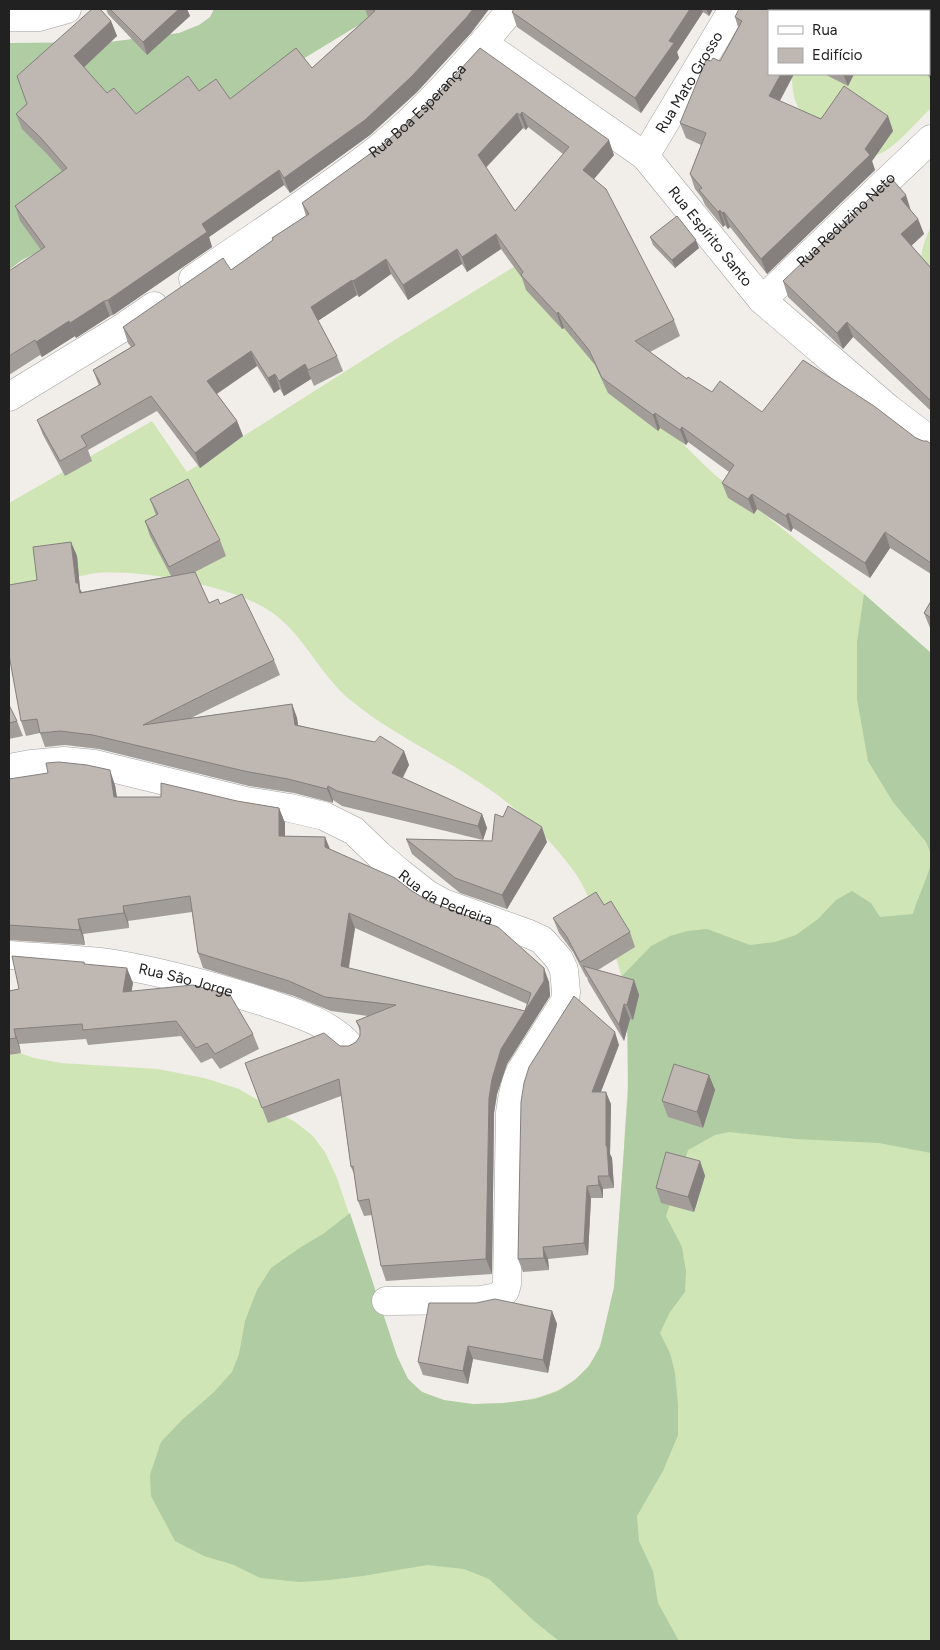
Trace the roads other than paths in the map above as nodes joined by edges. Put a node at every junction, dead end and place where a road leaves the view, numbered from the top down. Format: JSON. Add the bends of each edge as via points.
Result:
{"nodes":[{"id":1,"x":67,"y":9,"type":"edge"},
{"id":2,"x":512,"y":9,"type":"edge"},
{"id":3,"x":733,"y":9,"type":"edge"},
{"id":4,"x":9,"y":17,"type":"edge"},
{"id":5,"x":483,"y":43,"type":"junction"},
{"id":6,"x":931,"y":139,"type":"edge"},
{"id":7,"x":644,"y":156,"type":"junction"},
{"id":8,"x":762,"y":300,"type":"junction"},
{"id":9,"x":9,"y":397,"type":"edge"},
{"id":10,"x":931,"y":441,"type":"edge"},
{"id":11,"x":9,"y":768,"type":"edge"},
{"id":12,"x":9,"y":955,"type":"edge"},
{"id":13,"x":350,"y":1046,"type":"edge"},
{"id":14,"x":386,"y":1301,"type":"dead end"}],
"edges":[{"from":1,"to":4,"type":"street","via":[[39,17]]},
{"from":2,"to":5,"type":"street","name":"Rua Boa Esperança"},
{"from":3,"to":7,"type":"street","name":"Rua Mato Grosso"},
{"from":5,"to":7,"type":"street","name":"Rua Espírito Santo"},
{"from":5,"to":9,"type":"street","name":"Rua Boa Esperança","via":[[428,103],[372,153],[122,328]]},
{"from":6,"to":8,"type":"street","name":"Rua Reduzino Neto"},
{"from":7,"to":8,"type":"street","name":"Rua Espírito Santo"},
{"from":8,"to":10,"type":"street","name":"Rua Espírito Santo"},
{"from":11,"to":14,"type":"street","name":"Rua da Pedreira","via":[[64,761],[94,764],[246,801],[324,816],[354,831],[385,861],[435,898],[456,909],[542,940],[558,959],[564,970],[565,1001],[520,1072],[510,1113],[505,1291],[497,1297],[481,1300]]},
{"from":12,"to":13,"type":"street","name":"Rua São Jorge","via":[[114,964],[211,985],[318,1022],[344,1038]]}]}
